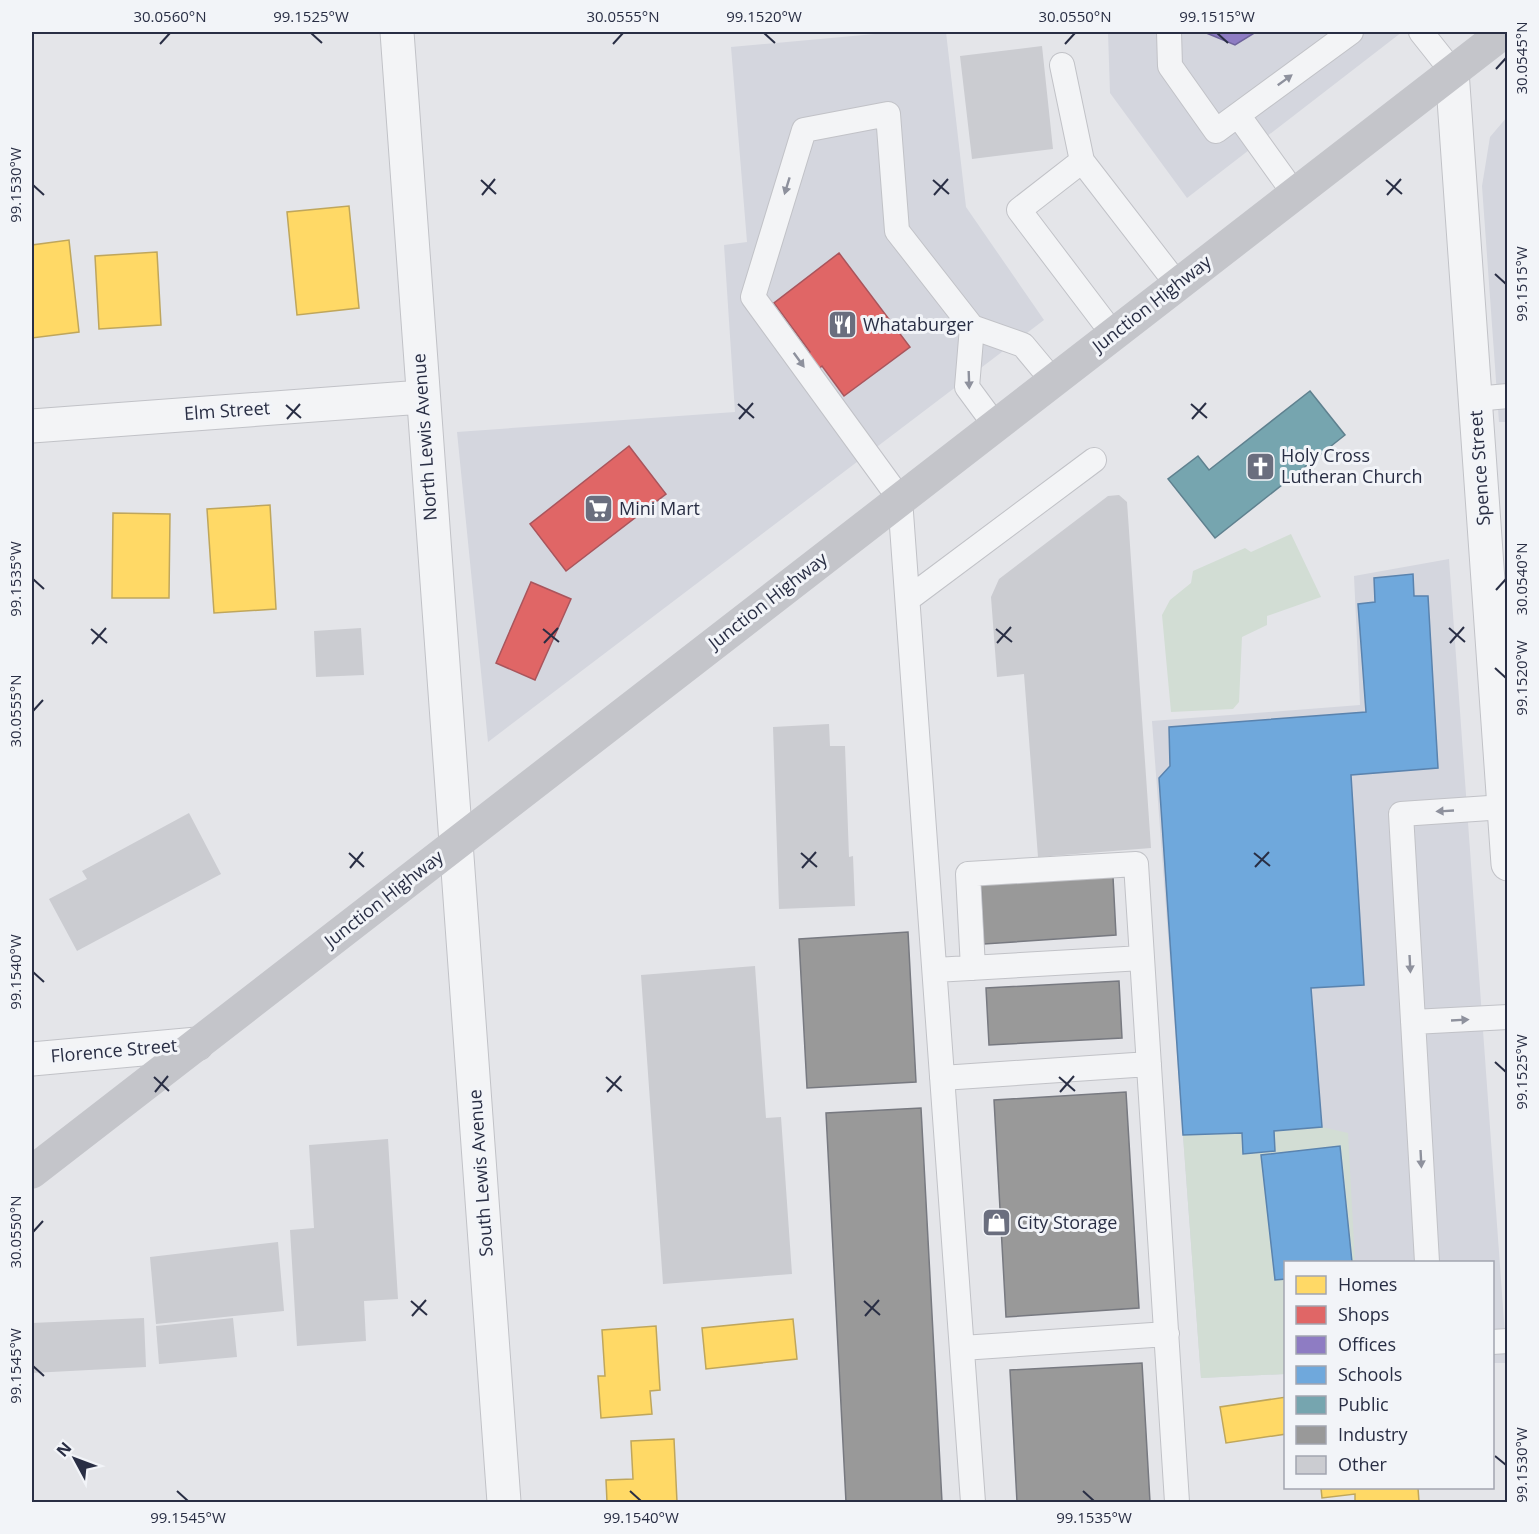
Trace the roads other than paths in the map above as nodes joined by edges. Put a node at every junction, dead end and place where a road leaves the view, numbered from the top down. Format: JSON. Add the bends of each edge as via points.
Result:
{"nodes":[{"id":1,"x":397,"y":32,"type":"edge"},
{"id":2,"x":1169,"y":32,"type":"edge"},
{"id":3,"x":1351,"y":32,"type":"edge"},
{"id":4,"x":1421,"y":32,"type":"edge"},
{"id":5,"x":1504,"y":32,"type":"edge"},
{"id":6,"x":1062,"y":66,"type":"dead end"},
{"id":7,"x":1452,"y":71,"type":"junction"},
{"id":8,"x":1238,"y":115,"type":"junction"},
{"id":9,"x":1082,"y":161,"type":"junction"},
{"id":10,"x":1294,"y":193,"type":"junction"},
{"id":11,"x":1177,"y":284,"type":"junction"},
{"id":12,"x":972,"y":327,"type":"junction"},
{"id":13,"x":1113,"y":334,"type":"junction"},
{"id":14,"x":1053,"y":381,"type":"junction"},
{"id":15,"x":1508,"y":396,"type":"edge"},
{"id":16,"x":422,"y":397,"type":"junction"},
{"id":17,"x":1475,"y":399,"type":"junction"},
{"id":18,"x":995,"y":425,"type":"junction"},
{"id":19,"x":32,"y":426,"type":"edge"},
{"id":20,"x":1094,"y":460,"type":"dead end"},
{"id":21,"x":900,"y":499,"type":"junction"},
{"id":22,"x":908,"y":599,"type":"junction"},
{"id":23,"x":1504,"y":791,"type":"edge"},
{"id":24,"x":456,"y":843,"type":"junction"},
{"id":25,"x":1508,"y":864,"type":"edge"},
{"id":26,"x":1142,"y":958,"type":"junction"},
{"id":27,"x":973,"y":968,"type":"junction"},
{"id":28,"x":935,"y":970,"type":"junction"},
{"id":29,"x":1508,"y":1017,"type":"edge"},
{"id":30,"x":1413,"y":1022,"type":"junction"},
{"id":31,"x":196,"y":1044,"type":"junction"},
{"id":32,"x":32,"y":1059,"type":"edge"},
{"id":33,"x":1149,"y":1064,"type":"junction"},
{"id":34,"x":942,"y":1078,"type":"junction"},
{"id":35,"x":32,"y":1172,"type":"edge"},
{"id":36,"x":1427,"y":1261,"type":"edge"},
{"id":37,"x":1167,"y":1334,"type":"junction"},
{"id":38,"x":962,"y":1348,"type":"junction"},
{"id":39,"x":504,"y":1503,"type":"edge"},
{"id":40,"x":973,"y":1503,"type":"edge"},
{"id":41,"x":1177,"y":1503,"type":"edge"}],
"edges":[{"from":1,"to":16,"type":"street","name":"North Lewis Avenue"},
{"from":2,"to":8,"type":"lane","via":[[1170,66],[1216,131]]},
{"from":8,"to":3,"type":"lane","one_way":true},
{"from":4,"to":7,"type":"lane"},
{"from":5,"to":7,"type":"main road","name":"Junction Highway"},
{"from":6,"to":9,"type":"lane"},
{"from":7,"to":10,"type":"main road","name":"Junction Highway"},
{"from":7,"to":17,"type":"street","name":"Spence Street"},
{"from":8,"to":10,"type":"lane"},
{"from":9,"to":11,"type":"lane"},
{"from":9,"to":13,"type":"lane","via":[[1019,210]]},
{"from":10,"to":11,"type":"main road","name":"Junction Highway"},
{"from":11,"to":13,"type":"main road","name":"Junction Highway"},
{"from":12,"to":14,"type":"lane","via":[[1023,345]]},
{"from":12,"to":18,"type":"lane","one_way":true,"via":[[967,387]]},
{"from":12,"to":21,"type":"lane","one_way":true,"via":[[897,231],[888,114],[804,130],[753,297]]},
{"from":13,"to":14,"type":"main road","name":"Junction Highway"},
{"from":14,"to":18,"type":"main road","name":"Junction Highway"},
{"from":15,"to":17,"type":"lane"},
{"from":16,"to":19,"type":"street","name":"Elm Street"},
{"from":16,"to":24,"type":"street","name":"North Lewis Avenue"},
{"from":17,"to":23,"type":"street","name":"Spence Street"},
{"from":18,"to":21,"type":"main road","name":"Junction Highway"},
{"from":20,"to":22,"type":"lane"},
{"from":21,"to":22,"type":"lane"},
{"from":21,"to":24,"type":"main road","name":"Junction Highway"},
{"from":22,"to":28,"type":"lane"},
{"from":23,"to":25,"type":"street","name":"Spence Street"},
{"from":23,"to":30,"type":"lane","one_way":true,"via":[[1401,814]]},
{"from":24,"to":31,"type":"main road","name":"Junction Highway"},
{"from":24,"to":39,"type":"street","name":"South Lewis Avenue"},
{"from":26,"to":27,"type":"lane"},
{"from":26,"to":27,"type":"lane","via":[[1136,864],[968,873]]},
{"from":26,"to":33,"type":"lane"},
{"from":27,"to":28,"type":"lane"},
{"from":28,"to":34,"type":"lane"},
{"from":30,"to":29,"type":"lane","one_way":true},
{"from":30,"to":36,"type":"lane","one_way":true},
{"from":31,"to":32,"type":"street","name":"Florence Street"},
{"from":31,"to":35,"type":"main road","name":"Junction Highway"},
{"from":33,"to":34,"type":"lane"},
{"from":33,"to":37,"type":"lane"},
{"from":34,"to":38,"type":"lane"},
{"from":37,"to":38,"type":"lane"},
{"from":37,"to":41,"type":"lane"},
{"from":38,"to":40,"type":"lane"}]}
